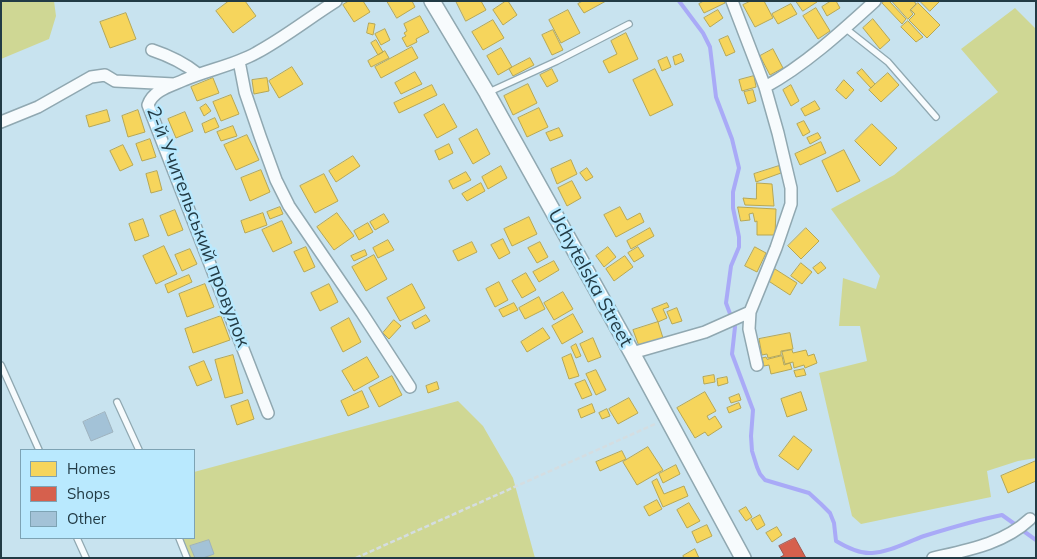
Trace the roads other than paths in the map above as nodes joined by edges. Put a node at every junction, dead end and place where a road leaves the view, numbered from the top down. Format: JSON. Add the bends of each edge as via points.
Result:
{"nodes":[{"id":1,"x":336,"y":1,"type":"edge"},
{"id":2,"x":432,"y":1,"type":"edge"},
{"id":3,"x":732,"y":1,"type":"edge"},
{"id":4,"x":875,"y":1,"type":"edge"},
{"id":5,"x":630,"y":24,"type":"dead end"},
{"id":6,"x":845,"y":28,"type":"junction"},
{"id":7,"x":152,"y":50,"type":"dead end"},
{"id":8,"x":239,"y":61,"type":"junction"},
{"id":9,"x":198,"y":74,"type":"junction"},
{"id":10,"x":176,"y":84,"type":"junction"},
{"id":11,"x":765,"y":88,"type":"junction"},
{"id":12,"x":487,"y":93,"type":"junction"},
{"id":13,"x":936,"y":117,"type":"dead end"},
{"id":14,"x":1,"y":122,"type":"edge"},
{"id":15,"x":750,"y":312,"type":"junction"},
{"id":16,"x":632,"y":352,"type":"junction"},
{"id":17,"x":757,"y":365,"type":"dead end"},
{"id":18,"x":1,"y":366,"type":"edge"},
{"id":19,"x":410,"y":388,"type":"dead end"},
{"id":20,"x":117,"y":402,"type":"dead end"},
{"id":21,"x":268,"y":413,"type":"dead end"},
{"id":22,"x":39,"y":449,"type":"edge"},
{"id":23,"x":138,"y":449,"type":"edge"},
{"id":24,"x":1030,"y":519,"type":"dead end"},
{"id":25,"x":77,"y":539,"type":"edge"},
{"id":26,"x":178,"y":539,"type":"edge"},
{"id":27,"x":86,"y":558,"type":"edge"},
{"id":28,"x":187,"y":558,"type":"edge"},
{"id":29,"x":743,"y":558,"type":"edge"},
{"id":30,"x":934,"y":558,"type":"edge"}],
"edges":[{"from":1,"to":8,"type":"street","name":"2-й Учительський провулок"},
{"from":2,"to":12,"type":"main road","name":"Uchytelska Street"},
{"from":3,"to":11,"type":"street"},
{"from":4,"to":6,"type":"street"},
{"from":5,"to":12,"type":"lane"},
{"from":6,"to":11,"type":"street","via":[[787,75]]},
{"from":6,"to":13,"type":"lane","via":[[888,62]]},
{"from":7,"to":9,"type":"street","via":[[184,63]]},
{"from":8,"to":9,"type":"street","name":"2-й Учительський провулок"},
{"from":8,"to":19,"type":"street","via":[[245,92],[288,206]]},
{"from":9,"to":10,"type":"street","name":"2-й Учительський провулок"},
{"from":10,"to":14,"type":"street","via":[[114,81],[105,75],[91,77],[38,107]]},
{"from":10,"to":21,"type":"street","name":"2-й Учительський провулок","via":[[158,92],[148,105]]},
{"from":11,"to":15,"type":"street","via":[[791,188],[791,204]]},
{"from":12,"to":16,"type":"main road","name":"Uchytelska Street"},
{"from":15,"to":16,"type":"street","via":[[705,332]]},
{"from":15,"to":17,"type":"street","via":[[749,329]]},
{"from":16,"to":29,"type":"main road","name":"Uchytelska Street"},
{"from":18,"to":22,"type":"lane"},
{"from":20,"to":23,"type":"lane"},
{"from":24,"to":30,"type":"street","via":[[989,544]]},
{"from":25,"to":27,"type":"lane"},
{"from":26,"to":28,"type":"lane"}]}
